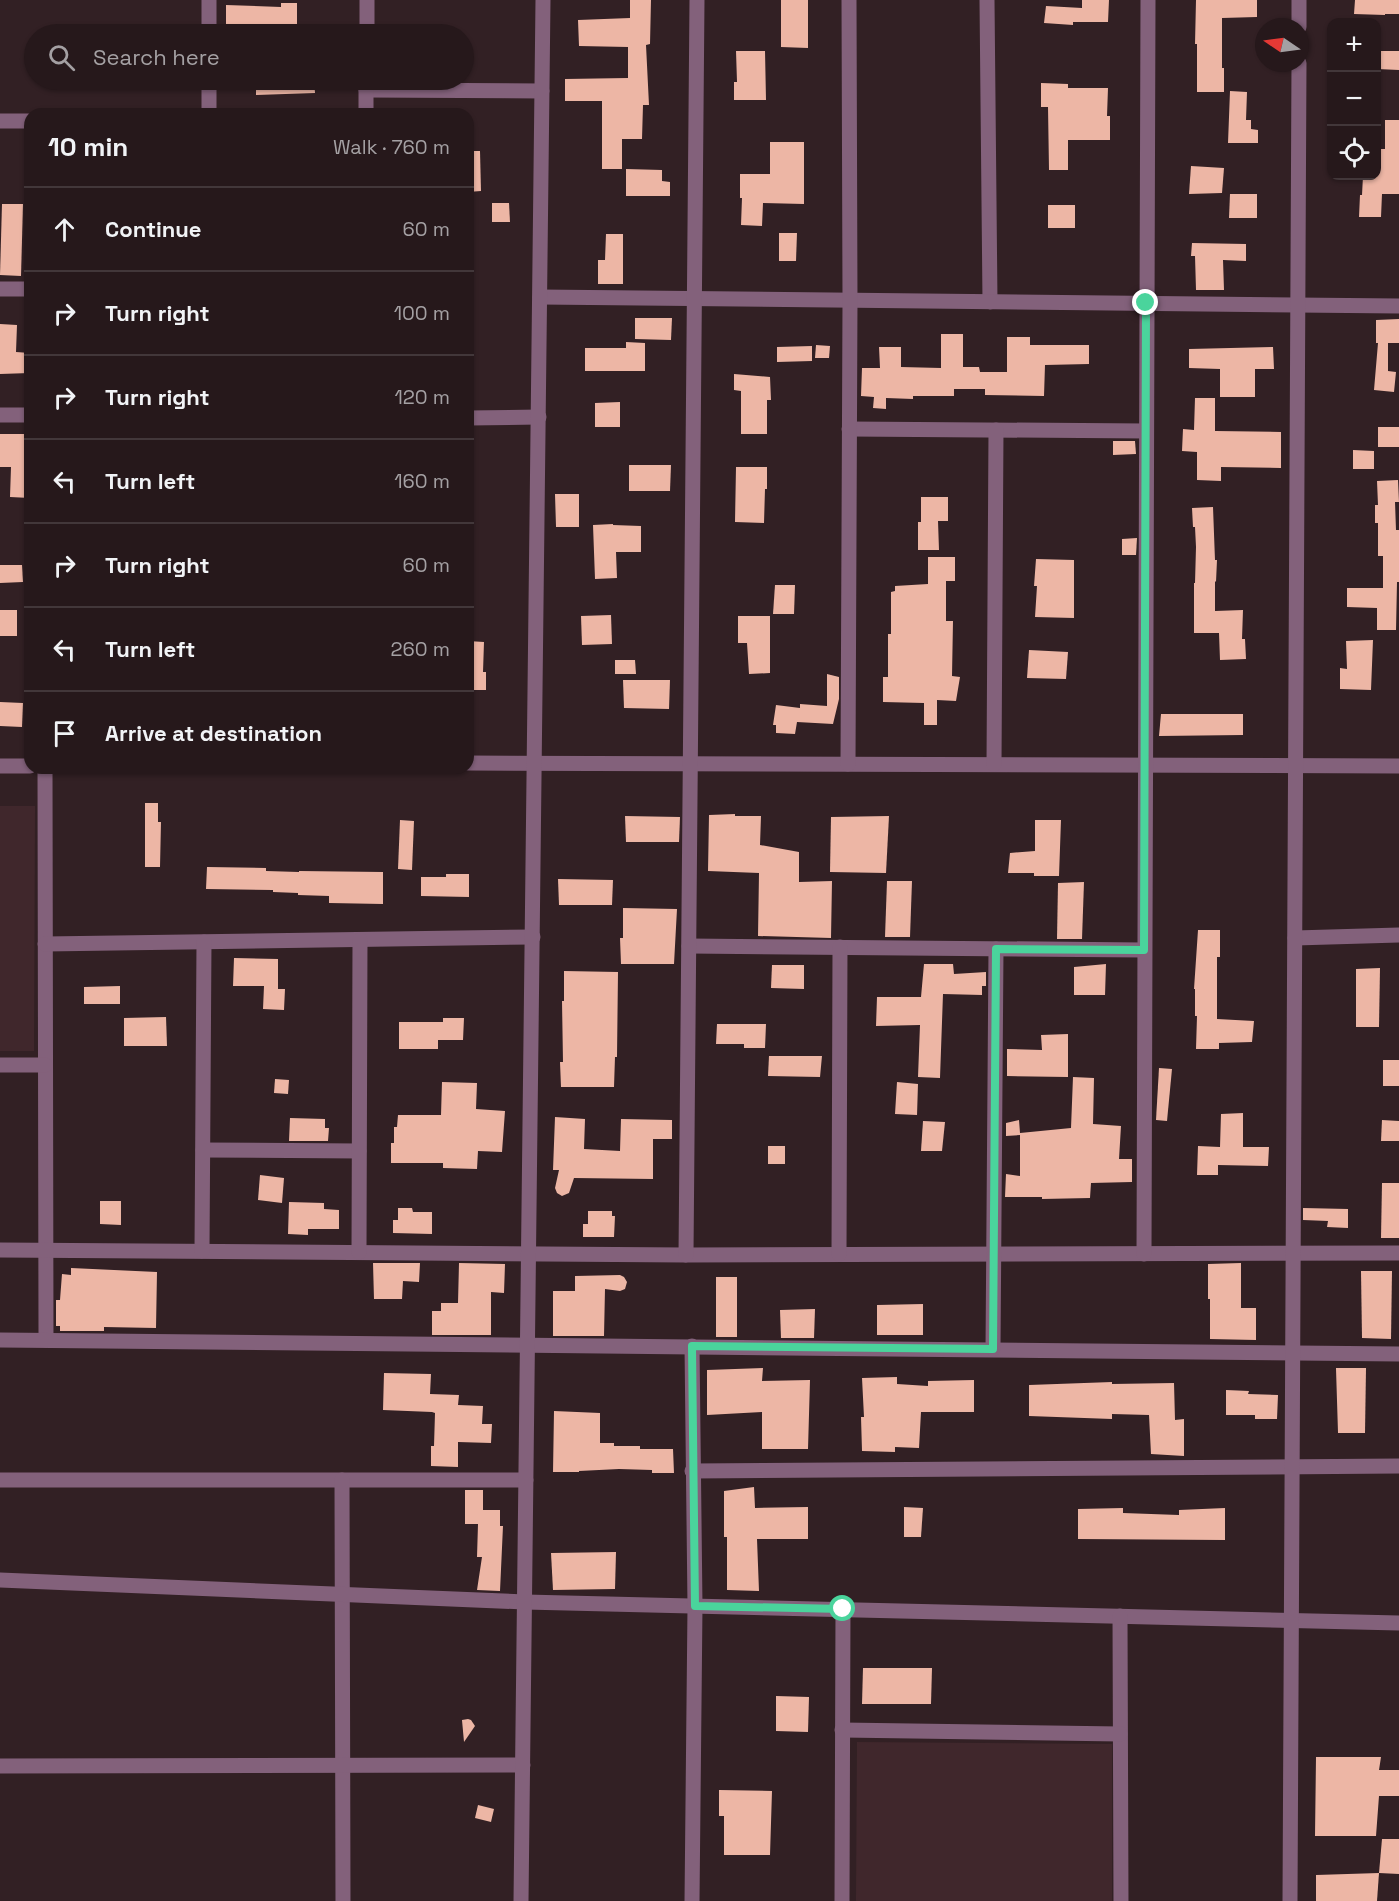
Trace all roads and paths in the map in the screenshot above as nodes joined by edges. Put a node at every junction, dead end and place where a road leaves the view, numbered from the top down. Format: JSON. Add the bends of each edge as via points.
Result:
{"nodes":[{"id":1,"x":209,"y":0,"type":"edge"},
{"id":2,"x":367,"y":0,"type":"edge"},
{"id":3,"x":543,"y":0,"type":"edge"},
{"id":4,"x":697,"y":0,"type":"edge"},
{"id":5,"x":849,"y":0,"type":"edge"},
{"id":6,"x":987,"y":0,"type":"edge"},
{"id":7,"x":1148,"y":0,"type":"edge"},
{"id":8,"x":1299,"y":0,"type":"edge"},
{"id":9,"x":1299,"y":18,"type":"edge"},
{"id":10,"x":209,"y":24,"type":"edge"},
{"id":11,"x":367,"y":24,"type":"edge"},
{"id":12,"x":1299,"y":72,"type":"edge"},
{"id":13,"x":474,"y":89,"type":"edge"},
{"id":14,"x":209,"y":90,"type":"edge"},
{"id":15,"x":366,"y":90,"type":"edge"},
{"id":16,"x":542,"y":91,"type":"junction"},
{"id":17,"x":209,"y":108,"type":"edge"},
{"id":18,"x":366,"y":108,"type":"edge"},
{"id":19,"x":0,"y":121,"type":"edge"},
{"id":20,"x":24,"y":121,"type":"edge"},
{"id":21,"x":0,"y":289,"type":"edge"},
{"id":22,"x":24,"y":289,"type":"edge"},
{"id":23,"x":540,"y":297,"type":"junction"},
{"id":24,"x":694,"y":299,"type":"junction"},
{"id":25,"x":850,"y":301,"type":"junction"},
{"id":26,"x":990,"y":302,"type":"junction"},
{"id":27,"x":1146,"y":303,"type":"junction"},
{"id":28,"x":1298,"y":305,"type":"junction"},
{"id":29,"x":1399,"y":306,"type":"edge"},
{"id":30,"x":0,"y":415,"type":"edge"},
{"id":31,"x":24,"y":415,"type":"edge"},
{"id":32,"x":539,"y":417,"type":"junction"},
{"id":33,"x":474,"y":418,"type":"edge"},
{"id":34,"x":849,"y":429,"type":"junction"},
{"id":35,"x":996,"y":430,"type":"junction"},
{"id":36,"x":1146,"y":431,"type":"junction"},
{"id":37,"x":535,"y":762,"type":"junction"},
{"id":38,"x":474,"y":763,"type":"edge"},
{"id":39,"x":691,"y":763,"type":"junction"},
{"id":40,"x":848,"y":764,"type":"junction"},
{"id":41,"x":994,"y":764,"type":"junction"},
{"id":42,"x":1145,"y":765,"type":"junction"},
{"id":43,"x":1296,"y":765,"type":"junction"},
{"id":44,"x":0,"y":766,"type":"edge"},
{"id":45,"x":24,"y":766,"type":"edge"},
{"id":46,"x":1399,"y":766,"type":"edge"},
{"id":47,"x":45,"y":774,"type":"edge"},
{"id":48,"x":1399,"y":935,"type":"edge"},
{"id":49,"x":533,"y":937,"type":"junction"},
{"id":50,"x":1295,"y":938,"type":"junction"},
{"id":51,"x":360,"y":940,"type":"junction"},
{"id":52,"x":204,"y":942,"type":"junction"},
{"id":53,"x":45,"y":944,"type":"junction"},
{"id":54,"x":689,"y":946,"type":"junction"},
{"id":55,"x":840,"y":947,"type":"junction"},
{"id":56,"x":996,"y":949,"type":"junction"},
{"id":57,"x":1144,"y":950,"type":"junction"},
{"id":58,"x":0,"y":1065,"type":"edge"},
{"id":59,"x":45,"y":1065,"type":"junction"},
{"id":60,"x":203,"y":1150,"type":"junction"},
{"id":61,"x":359,"y":1151,"type":"junction"},
{"id":62,"x":0,"y":1250,"type":"edge"},
{"id":63,"x":45,"y":1251,"type":"junction"},
{"id":64,"x":202,"y":1251,"type":"junction"},
{"id":65,"x":359,"y":1252,"type":"junction"},
{"id":66,"x":1293,"y":1253,"type":"junction"},
{"id":67,"x":1399,"y":1253,"type":"edge"},
{"id":68,"x":529,"y":1254,"type":"junction"},
{"id":69,"x":839,"y":1254,"type":"junction"},
{"id":70,"x":993,"y":1254,"type":"junction"},
{"id":71,"x":1144,"y":1254,"type":"junction"},
{"id":72,"x":686,"y":1255,"type":"junction"},
{"id":73,"x":0,"y":1340,"type":"edge"},
{"id":74,"x":45,"y":1340,"type":"junction"},
{"id":75,"x":528,"y":1345,"type":"junction"},
{"id":76,"x":692,"y":1346,"type":"junction"},
{"id":77,"x":993,"y":1349,"type":"junction"},
{"id":78,"x":1293,"y":1353,"type":"junction"},
{"id":79,"x":1399,"y":1354,"type":"edge"},
{"id":80,"x":1399,"y":1466,"type":"edge"},
{"id":81,"x":1292,"y":1467,"type":"junction"},
{"id":82,"x":692,"y":1471,"type":"junction"},
{"id":83,"x":0,"y":1480,"type":"edge"},
{"id":84,"x":342,"y":1480,"type":"junction"},
{"id":85,"x":526,"y":1480,"type":"junction"},
{"id":86,"x":0,"y":1580,"type":"edge"},
{"id":87,"x":342,"y":1594,"type":"junction"},
{"id":88,"x":525,"y":1602,"type":"junction"},
{"id":89,"x":695,"y":1606,"type":"junction"},
{"id":90,"x":843,"y":1609,"type":"junction"},
{"id":91,"x":1120,"y":1616,"type":"junction"},
{"id":92,"x":1291,"y":1620,"type":"junction"},
{"id":93,"x":1399,"y":1623,"type":"edge"},
{"id":94,"x":842,"y":1730,"type":"junction"},
{"id":95,"x":1120,"y":1734,"type":"junction"},
{"id":96,"x":343,"y":1765,"type":"junction"},
{"id":97,"x":523,"y":1765,"type":"junction"},
{"id":98,"x":0,"y":1766,"type":"edge"},
{"id":99,"x":343,"y":1901,"type":"edge"},
{"id":100,"x":521,"y":1901,"type":"edge"},
{"id":101,"x":692,"y":1901,"type":"edge"},
{"id":102,"x":842,"y":1901,"type":"edge"},
{"id":103,"x":1121,"y":1901,"type":"edge"},
{"id":104,"x":1290,"y":1901,"type":"edge"}],
"edges":[{"from":1,"to":10,"type":"street"},
{"from":2,"to":11,"type":"street"},
{"from":3,"to":16,"type":"street"},
{"from":4,"to":24,"type":"street"},
{"from":5,"to":25,"type":"street"},
{"from":6,"to":26,"type":"street"},
{"from":7,"to":27,"type":"street"},
{"from":8,"to":9,"type":"street"},
{"from":12,"to":28,"type":"street"},
{"from":13,"to":16,"type":"street"},
{"from":14,"to":17,"type":"street"},
{"from":15,"to":18,"type":"street"},
{"from":16,"to":23,"type":"street"},
{"from":19,"to":20,"type":"street"},
{"from":21,"to":22,"type":"street"},
{"from":23,"to":24,"type":"street"},
{"from":23,"to":32,"type":"street"},
{"from":24,"to":25,"type":"street"},
{"from":24,"to":39,"type":"street"},
{"from":25,"to":26,"type":"street"},
{"from":25,"to":34,"type":"street"},
{"from":26,"to":27,"type":"street"},
{"from":27,"to":28,"type":"street"},
{"from":27,"to":36,"type":"street"},
{"from":28,"to":29,"type":"street"},
{"from":28,"to":43,"type":"street"},
{"from":30,"to":31,"type":"street"},
{"from":32,"to":33,"type":"street"},
{"from":32,"to":37,"type":"street"},
{"from":34,"to":35,"type":"street"},
{"from":34,"to":40,"type":"street"},
{"from":35,"to":36,"type":"street"},
{"from":35,"to":41,"type":"street"},
{"from":36,"to":42,"type":"street"},
{"from":37,"to":38,"type":"street"},
{"from":37,"to":39,"type":"street"},
{"from":37,"to":49,"type":"street"},
{"from":39,"to":40,"type":"street"},
{"from":39,"to":54,"type":"street"},
{"from":40,"to":41,"type":"street"},
{"from":41,"to":42,"type":"street"},
{"from":42,"to":43,"type":"street"},
{"from":42,"to":57,"type":"street"},
{"from":43,"to":46,"type":"street"},
{"from":43,"to":50,"type":"street"},
{"from":44,"to":45,"type":"street"},
{"from":47,"to":53,"type":"street"},
{"from":48,"to":50,"type":"street"},
{"from":49,"to":51,"type":"street"},
{"from":49,"to":68,"type":"street"},
{"from":50,"to":66,"type":"street"},
{"from":51,"to":52,"type":"street"},
{"from":51,"to":61,"type":"street"},
{"from":52,"to":53,"type":"street"},
{"from":52,"to":60,"type":"street"},
{"from":53,"to":59,"type":"street"},
{"from":54,"to":55,"type":"street"},
{"from":54,"to":72,"type":"street"},
{"from":55,"to":56,"type":"street"},
{"from":55,"to":69,"type":"street"},
{"from":56,"to":57,"type":"street"},
{"from":56,"to":70,"type":"street"},
{"from":57,"to":71,"type":"street"},
{"from":58,"to":59,"type":"street"},
{"from":59,"to":63,"type":"street"},
{"from":60,"to":61,"type":"street"},
{"from":60,"to":64,"type":"street"},
{"from":61,"to":65,"type":"street"},
{"from":62,"to":63,"type":"street"},
{"from":63,"to":64,"type":"street"},
{"from":63,"to":74,"type":"street"},
{"from":64,"to":65,"type":"street"},
{"from":65,"to":68,"type":"street"},
{"from":66,"to":67,"type":"street"},
{"from":66,"to":71,"type":"street"},
{"from":66,"to":78,"type":"street"},
{"from":68,"to":72,"type":"street"},
{"from":68,"to":75,"type":"street"},
{"from":69,"to":70,"type":"street"},
{"from":69,"to":72,"type":"street"},
{"from":70,"to":71,"type":"street"},
{"from":70,"to":77,"type":"street"},
{"from":73,"to":74,"type":"street"},
{"from":74,"to":75,"type":"street"},
{"from":75,"to":76,"type":"street"},
{"from":75,"to":85,"type":"street"},
{"from":76,"to":77,"type":"street"},
{"from":76,"to":82,"type":"street"},
{"from":77,"to":78,"type":"street"},
{"from":78,"to":79,"type":"street"},
{"from":78,"to":81,"type":"street"},
{"from":80,"to":81,"type":"street"},
{"from":81,"to":82,"type":"street"},
{"from":81,"to":92,"type":"street"},
{"from":82,"to":89,"type":"street"},
{"from":83,"to":84,"type":"street"},
{"from":84,"to":85,"type":"street"},
{"from":84,"to":87,"type":"street"},
{"from":85,"to":88,"type":"street"},
{"from":86,"to":87,"type":"street"},
{"from":87,"to":88,"type":"street"},
{"from":87,"to":96,"type":"street"},
{"from":88,"to":89,"type":"street"},
{"from":88,"to":97,"type":"street"},
{"from":89,"to":90,"type":"street"},
{"from":89,"to":101,"type":"street"},
{"from":90,"to":91,"type":"street"},
{"from":90,"to":94,"type":"street"},
{"from":91,"to":92,"type":"street"},
{"from":91,"to":95,"type":"street"},
{"from":92,"to":93,"type":"street"},
{"from":92,"to":104,"type":"street"},
{"from":94,"to":95,"type":"street"},
{"from":94,"to":102,"type":"street"},
{"from":95,"to":103,"type":"street"},
{"from":96,"to":97,"type":"street"},
{"from":96,"to":98,"type":"street"},
{"from":96,"to":99,"type":"street"},
{"from":97,"to":100,"type":"street"}]}
